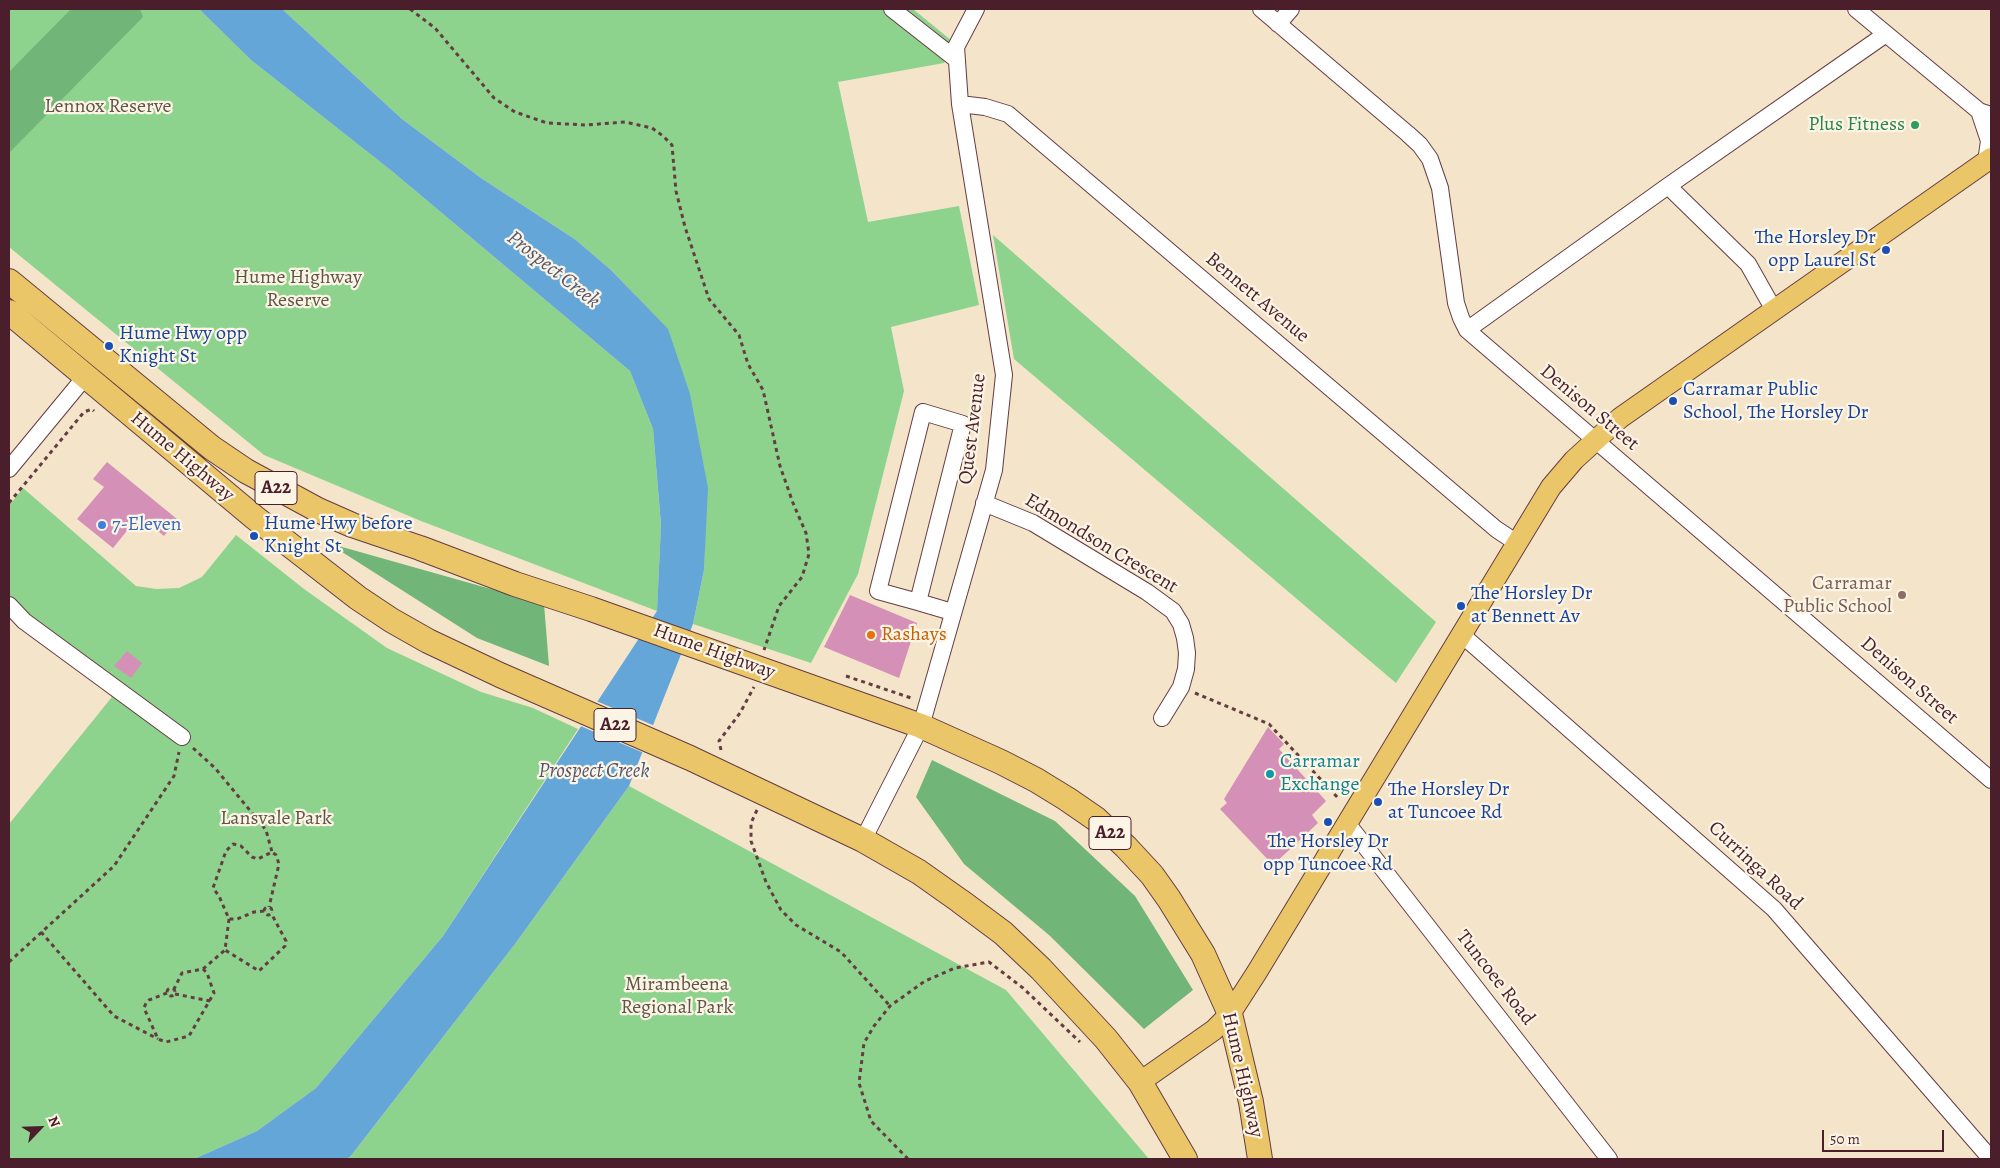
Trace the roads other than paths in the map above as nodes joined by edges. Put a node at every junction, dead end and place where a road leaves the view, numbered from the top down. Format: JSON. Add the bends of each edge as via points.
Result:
{"nodes":[{"id":1,"x":892,"y":9,"type":"edge"},
{"id":2,"x":976,"y":9,"type":"edge"},
{"id":3,"x":1261,"y":9,"type":"edge"},
{"id":4,"x":1291,"y":9,"type":"edge"},
{"id":5,"x":1856,"y":9,"type":"edge"},
{"id":6,"x":1278,"y":24,"type":"junction"},
{"id":7,"x":1886,"y":34,"type":"junction"},
{"id":8,"x":957,"y":60,"type":"junction"},
{"id":9,"x":960,"y":104,"type":"junction"},
{"id":10,"x":1985,"y":113,"type":"edge"},
{"id":11,"x":1989,"y":160,"type":"edge"},
{"id":12,"x":1668,"y":186,"type":"junction"},
{"id":13,"x":9,"y":281,"type":"edge"},
{"id":14,"x":1774,"y":310,"type":"junction"},
{"id":15,"x":9,"y":312,"type":"edge"},
{"id":16,"x":1467,"y":330,"type":"junction"},
{"id":17,"x":85,"y":377,"type":"junction"},
{"id":18,"x":1594,"y":440,"type":"junction"},
{"id":19,"x":9,"y":469,"type":"edge"},
{"id":20,"x":984,"y":503,"type":"junction"},
{"id":21,"x":1517,"y":543,"type":"junction"},
{"id":22,"x":918,"y":602,"type":"junction"},
{"id":23,"x":9,"y":605,"type":"edge"},
{"id":24,"x":952,"y":612,"type":"junction"},
{"id":25,"x":1461,"y":634,"type":"junction"},
{"id":26,"x":1162,"y":718,"type":"dead end"},
{"id":27,"x":920,"y":726,"type":"junction"},
{"id":28,"x":182,"y":737,"type":"road end"},
{"id":29,"x":1991,"y":780,"type":"edge"},
{"id":30,"x":1347,"y":823,"type":"junction"},
{"id":31,"x":863,"y":840,"type":"junction"},
{"id":32,"x":1230,"y":1014,"type":"junction"},
{"id":33,"x":1140,"y":1082,"type":"junction"},
{"id":34,"x":1185,"y":1159,"type":"edge"},
{"id":35,"x":1260,"y":1159,"type":"edge"},
{"id":36,"x":1609,"y":1159,"type":"edge"},
{"id":37,"x":1991,"y":1159,"type":"edge"}],
"edges":[{"from":1,"to":8,"type":"street"},
{"from":2,"to":8,"type":"street","name":"Quest Avenue","via":[[956,47]]},
{"from":3,"to":6,"type":"street","name":"Denison Street"},
{"from":4,"to":6,"type":"street"},
{"from":5,"to":7,"type":"street"},
{"from":6,"to":16,"type":"street","name":"Denison Street","via":[[1408,134],[1430,159],[1440,188],[1456,303]]},
{"from":7,"to":10,"type":"street"},
{"from":7,"to":12,"type":"street"},
{"from":8,"to":9,"type":"street","name":"Quest Avenue"},
{"from":9,"to":20,"type":"street","name":"Quest Avenue","via":[[1004,375],[994,470]]},
{"from":9,"to":21,"type":"street","name":"Bennett Avenue","via":[[1008,114],[1496,529]]},
{"from":10,"to":11,"type":"street"},
{"from":11,"to":14,"type":"main road"},
{"from":12,"to":14,"type":"street","via":[[1748,264]]},
{"from":12,"to":16,"type":"street"},
{"from":13,"to":27,"type":"highway","name":"Hume Highway","number":"A22","via":[[212,448],[284,493],[352,525]]},
{"from":14,"to":18,"type":"main road","via":[[1620,418]]},
{"from":15,"to":17,"type":"highway","name":"Hume Highway","number":"A22"},
{"from":16,"to":18,"type":"street","name":"Denison Street"},
{"from":17,"to":19,"type":"street"},
{"from":17,"to":31,"type":"highway","name":"Hume Highway","number":"A22","via":[[358,598],[428,641],[540,694],[765,792]]},
{"from":18,"to":21,"type":"main road","via":[[1550,487]]},
{"from":18,"to":29,"type":"street","name":"Denison Street"},
{"from":20,"to":24,"type":"street","name":"Quest Avenue"},
{"from":20,"to":26,"type":"street","name":"Edmondson Crescent","via":[[1033,523],[1173,611],[1185,638],[1186,669],[1181,687]]},
{"from":21,"to":25,"type":"main road"},
{"from":22,"to":22,"type":"street","via":[[878,592],[923,412],[963,424]]},
{"from":22,"to":24,"type":"street"},
{"from":23,"to":28,"type":"street","via":[[24,621]]},
{"from":24,"to":27,"type":"street","name":"Quest Avenue"},
{"from":25,"to":30,"type":"main road"},
{"from":25,"to":37,"type":"street","name":"Curringa Road","via":[[1774,909]]},
{"from":27,"to":31,"type":"street","name":"Quest Avenue"},
{"from":27,"to":32,"type":"highway","name":"Hume Highway","number":"A22","via":[[1036,780],[1096,819],[1152,875],[1169,899],[1203,954]]},
{"from":30,"to":32,"type":"main road"},
{"from":30,"to":36,"type":"street","name":"Tuncoee Road"},
{"from":31,"to":33,"type":"highway","name":"Hume Highway","number":"A22","via":[[919,872],[1003,932],[1079,1008]]},
{"from":32,"to":33,"type":"main road","via":[[1214,1030]]},
{"from":32,"to":35,"type":"highway","name":"Hume Highway","number":"A22","via":[[1251,1102]]},
{"from":33,"to":34,"type":"highway","name":"Hume Highway","number":"A22"}]}
